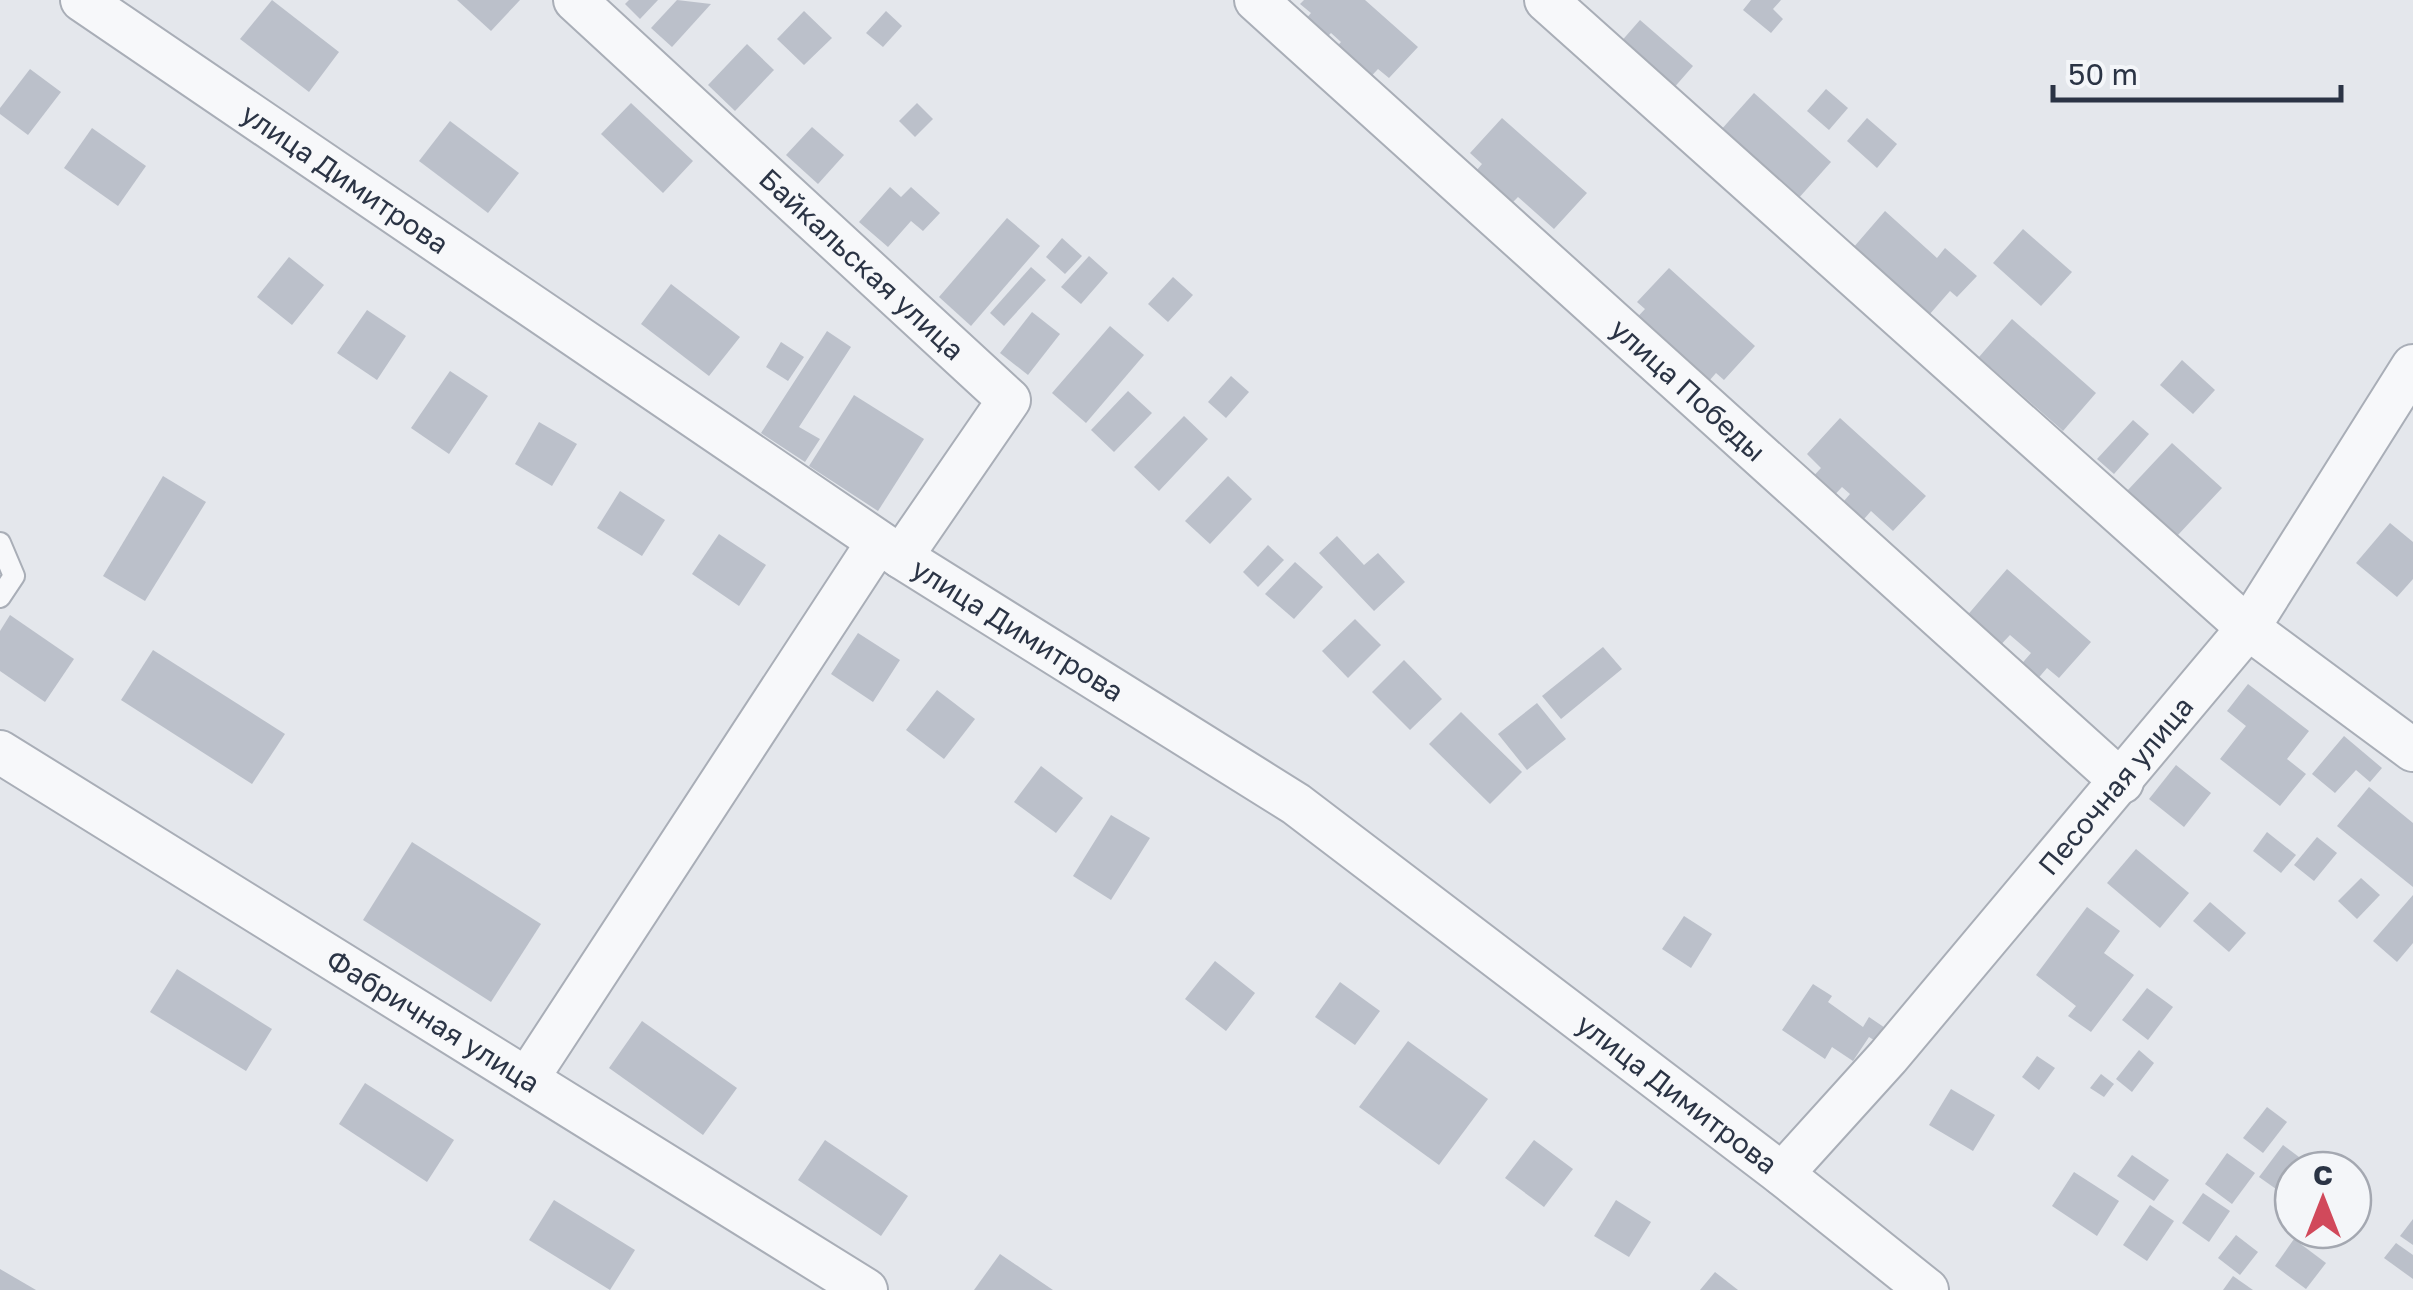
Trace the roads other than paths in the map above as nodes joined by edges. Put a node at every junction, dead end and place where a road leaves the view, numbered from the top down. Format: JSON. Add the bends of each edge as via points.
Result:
{"nodes":[{"id":1,"x":82,"y":0,"type":"edge"},
{"id":2,"x":575,"y":0,"type":"edge"},
{"id":3,"x":1256,"y":0,"type":"edge"},
{"id":4,"x":1546,"y":0,"type":"edge"},
{"id":5,"x":2413,"y":366,"type":"edge"},
{"id":6,"x":0,"y":543,"type":"edge"},
{"id":7,"x":889,"y":549,"type":"junction"},
{"id":8,"x":0,"y":597,"type":"edge"},
{"id":9,"x":2248,"y":628,"type":"junction"},
{"id":10,"x":2413,"y":750,"type":"edge"},
{"id":11,"x":0,"y":752,"type":"edge"},
{"id":12,"x":2122,"y":782,"type":"junction"},
{"id":13,"x":527,"y":1080,"type":"junction"},
{"id":14,"x":1782,"y":1174,"type":"junction"},
{"id":15,"x":866,"y":1290,"type":"edge"},
{"id":16,"x":1927,"y":1290,"type":"edge"}],
"edges":[{"from":1,"to":7,"type":"street","name":"улица Димитрова"},
{"from":2,"to":7,"type":"street","name":"Байкальская улица","via":[[1008,400]]},
{"from":3,"to":12,"type":"street","name":"улица Победы"},
{"from":4,"to":9,"type":"street"},
{"from":5,"to":9,"type":"street","name":"Песочная улица"},
{"from":6,"to":8,"type":"lane","via":[[14,576]]},
{"from":7,"to":13,"type":"street"},
{"from":7,"to":14,"type":"street","name":"улица Димитрова","via":[[1296,804]]},
{"from":9,"to":10,"type":"street"},
{"from":9,"to":12,"type":"street","name":"Песочная улица"},
{"from":11,"to":13,"type":"street","name":"Фабричная улица"},
{"from":12,"to":14,"type":"street","name":"Песочная улица"},
{"from":13,"to":15,"type":"street","name":"Фабричная улица"},
{"from":14,"to":16,"type":"street","name":"улица Димитрова"}]}
